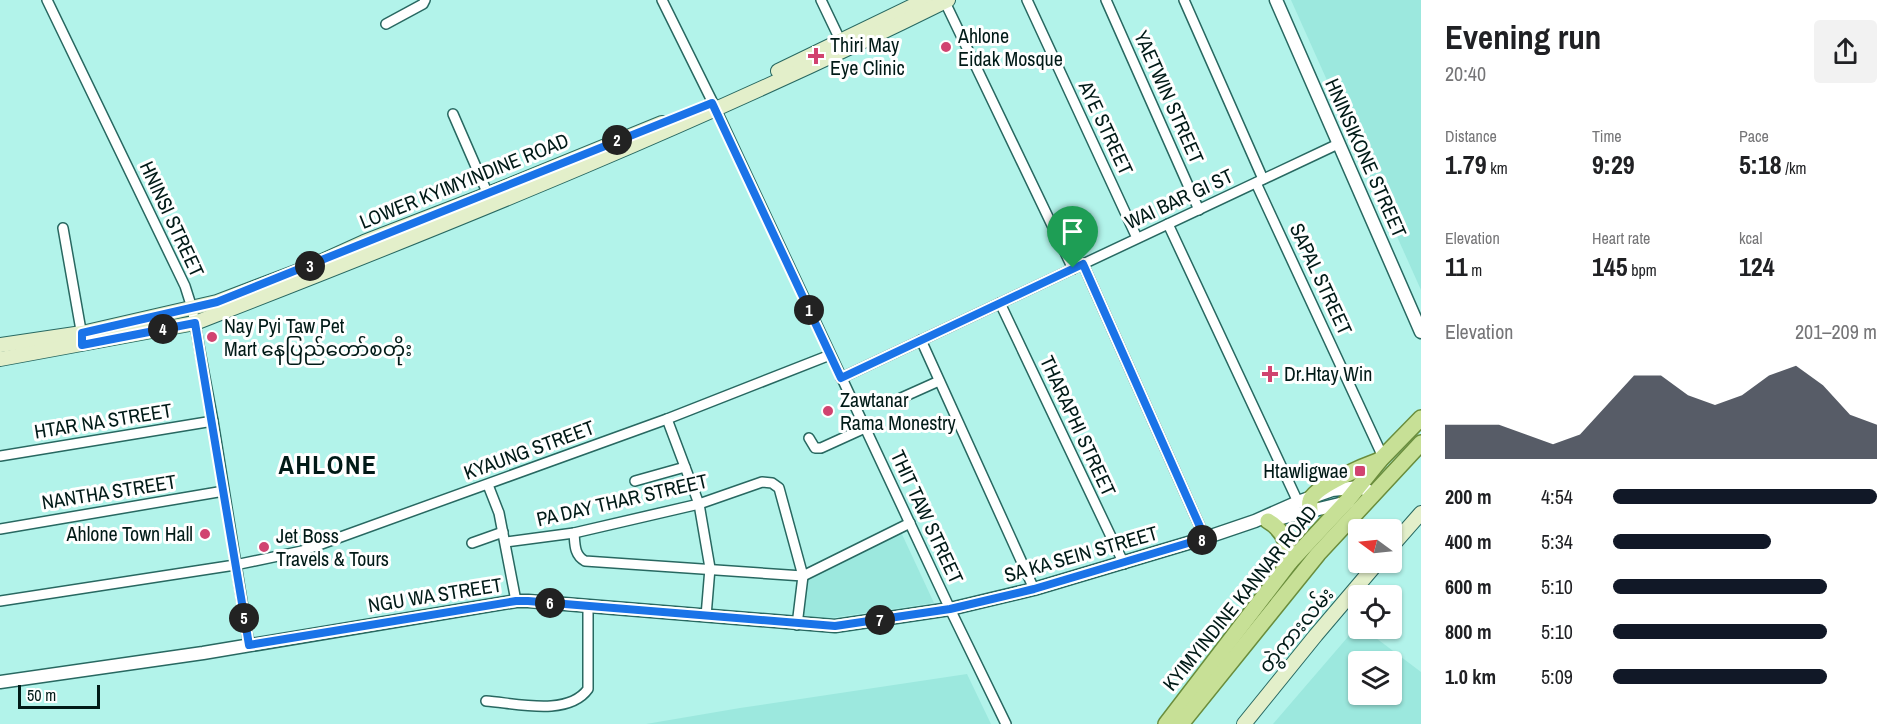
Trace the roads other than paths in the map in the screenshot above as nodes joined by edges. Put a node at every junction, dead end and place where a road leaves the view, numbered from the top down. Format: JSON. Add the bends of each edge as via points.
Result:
{"nodes":[{"id":1,"x":47,"y":0,"type":"edge"},
{"id":2,"x":425,"y":0,"type":"edge"},
{"id":3,"x":662,"y":0,"type":"edge"},
{"id":4,"x":821,"y":0,"type":"edge"},
{"id":5,"x":946,"y":0,"type":"edge"},
{"id":6,"x":1027,"y":0,"type":"edge"},
{"id":7,"x":1106,"y":0,"type":"edge"},
{"id":8,"x":1184,"y":0,"type":"edge"},
{"id":9,"x":1276,"y":0,"type":"edge"},
{"id":10,"x":923,"y":3,"type":"edge"},
{"id":11,"x":386,"y":24,"type":"dead end"},
{"id":12,"x":843,"y":45,"type":"junction"},
{"id":13,"x":714,"y":106,"type":"junction"},
{"id":14,"x":453,"y":114,"type":"dead end"},
{"id":15,"x":1338,"y":144,"type":"junction"},
{"id":16,"x":1260,"y":181,"type":"junction"},
{"id":17,"x":490,"y":200,"type":"junction"},
{"id":18,"x":1199,"y":210,"type":"junction"},
{"id":19,"x":1168,"y":224,"type":"junction"},
{"id":20,"x":63,"y":228,"type":"dead end"},
{"id":21,"x":1137,"y":238,"type":"junction"},
{"id":22,"x":1083,"y":264,"type":"junction"},
{"id":23,"x":324,"y":267,"type":"junction"},
{"id":24,"x":1073,"y":268,"type":"junction"},
{"id":25,"x":1000,"y":303,"type":"junction"},
{"id":26,"x":192,"y":308,"type":"junction"},
{"id":27,"x":195,"y":323,"type":"junction"},
{"id":28,"x":1421,"y":332,"type":"edge"},
{"id":29,"x":82,"y":339,"type":"junction"},
{"id":30,"x":921,"y":340,"type":"junction"},
{"id":31,"x":0,"y":345,"type":"edge"},
{"id":32,"x":830,"y":355,"type":"junction"},
{"id":33,"x":0,"y":359,"type":"edge"},
{"id":34,"x":841,"y":378,"type":"junction"},
{"id":35,"x":939,"y":381,"type":"junction"},
{"id":36,"x":901,"y":398,"type":"dead end"},
{"id":37,"x":1421,"y":418,"type":"edge"},
{"id":38,"x":667,"y":419,"type":"junction"},
{"id":39,"x":213,"y":421,"type":"junction"},
{"id":40,"x":865,"y":428,"type":"junction"},
{"id":41,"x":809,"y":438,"type":"dead end"},
{"id":42,"x":1421,"y":443,"type":"edge"},
{"id":43,"x":0,"y":456,"type":"edge"},
{"id":44,"x":1382,"y":458,"type":"junction"},
{"id":45,"x":685,"y":467,"type":"junction"},
{"id":46,"x":635,"y":481,"type":"dead end"},
{"id":47,"x":488,"y":485,"type":"junction"},
{"id":48,"x":1359,"y":486,"type":"junction"},
{"id":49,"x":224,"y":491,"type":"junction"},
{"id":50,"x":1347,"y":501,"type":"junction"},
{"id":51,"x":1368,"y":502,"type":"junction"},
{"id":52,"x":1306,"y":503,"type":"junction"},
{"id":53,"x":699,"y":504,"type":"junction"},
{"id":54,"x":1421,"y":513,"type":"edge"},
{"id":55,"x":1262,"y":521,"type":"junction"},
{"id":56,"x":910,"y":523,"type":"junction"},
{"id":57,"x":0,"y":528,"type":"edge"},
{"id":58,"x":503,"y":532,"type":"junction"},
{"id":59,"x":574,"y":532,"type":"junction"},
{"id":60,"x":1402,"y":535,"type":"edge"},
{"id":61,"x":1205,"y":538,"type":"junction"},
{"id":62,"x":506,"y":542,"type":"junction"},
{"id":63,"x":472,"y":543,"type":"dead end"},
{"id":64,"x":1290,"y":562,"type":"junction"},
{"id":65,"x":1124,"y":564,"type":"junction"},
{"id":66,"x":235,"y":566,"type":"junction"},
{"id":67,"x":710,"y":568,"type":"junction"},
{"id":68,"x":1369,"y":573,"type":"edge"},
{"id":69,"x":803,"y":576,"type":"junction"},
{"id":70,"x":1034,"y":589,"type":"junction"},
{"id":71,"x":0,"y":601,"type":"edge"},
{"id":72,"x":516,"y":601,"type":"junction"},
{"id":73,"x":588,"y":606,"type":"junction"},
{"id":74,"x":950,"y":609,"type":"junction"},
{"id":75,"x":706,"y":616,"type":"junction"},
{"id":76,"x":797,"y":625,"type":"junction"},
{"id":77,"x":249,"y":645,"type":"junction"},
{"id":78,"x":0,"y":682,"type":"edge"},
{"id":79,"x":486,"y":701,"type":"dead end"},
{"id":80,"x":1006,"y":724,"type":"edge"},
{"id":81,"x":1166,"y":724,"type":"edge"},
{"id":82,"x":1181,"y":724,"type":"edge"},
{"id":83,"x":1244,"y":724,"type":"edge"}],
"edges":[{"from":1,"to":26,"type":"street","name":"HNINSI STREET","via":[[185,286]]},
{"from":2,"to":11,"type":"street"},
{"from":3,"to":13,"type":"street","name":"THIT TAW STREET"},
{"from":4,"to":12,"type":"street"},
{"from":5,"to":10,"type":"main road","name":"LOWER KYIMYINDINE ROAD"},
{"from":5,"to":24,"type":"street"},
{"from":6,"to":21,"type":"street","name":"AYE STREET"},
{"from":7,"to":18,"type":"street","name":"YAETWIN STREET"},
{"from":8,"to":16,"type":"street","name":"SAPAL STREET"},
{"from":9,"to":15,"type":"street","name":"HNINSIKONE STREET"},
{"from":10,"to":12,"type":"main road","name":"LOWER KYIMYINDINE ROAD"},
{"from":12,"to":13,"type":"main road","name":"LOWER KYIMYINDINE ROAD"},
{"from":13,"to":17,"type":"main road","name":"LOWER KYIMYINDINE ROAD"},
{"from":13,"to":32,"type":"street","name":"THIT TAW STREET"},
{"from":14,"to":17,"type":"street"},
{"from":15,"to":16,"type":"street","name":"WAI BAR GI ST"},
{"from":15,"to":28,"type":"street","name":"HNINSIKONE STREET"},
{"from":16,"to":18,"type":"street","name":"WAI BAR GI ST"},
{"from":16,"to":44,"type":"street","name":"SAPAL STREET"},
{"from":17,"to":23,"type":"main road","name":"LOWER KYIMYINDINE ROAD"},
{"from":18,"to":19,"type":"street","name":"WAI BAR GI ST"},
{"from":19,"to":21,"type":"street","name":"WAI BAR GI ST"},
{"from":19,"to":52,"type":"street"},
{"from":20,"to":29,"type":"street"},
{"from":21,"to":22,"type":"street","name":"WAI BAR GI ST"},
{"from":22,"to":24,"type":"street","name":"WAI BAR GI ST"},
{"from":22,"to":61,"type":"street"},
{"from":23,"to":26,"type":"main road","name":"LOWER KYIMYINDINE ROAD"},
{"from":23,"to":27,"type":"main road","name":"LOWER KYIMYINDINE ROAD"},
{"from":24,"to":25,"type":"street","name":"WAI BAR GI ST"},
{"from":25,"to":30,"type":"street","name":"WAI BAR GI ST"},
{"from":25,"to":65,"type":"street","name":"THARAPHI STREET"},
{"from":26,"to":27,"type":"street","name":"HNINSI STREET"},
{"from":26,"to":29,"type":"main road","name":"LOWER KYIMYINDINE ROAD"},
{"from":27,"to":29,"type":"main road","name":"LOWER KYIMYINDINE ROAD"},
{"from":27,"to":39,"type":"street","name":"HNINSI STREET"},
{"from":29,"to":31,"type":"main road","name":"LOWER KYIMYINDINE ROAD"},
{"from":29,"to":33,"type":"main road","name":"LOWER KYIMYINDINE ROAD"},
{"from":30,"to":34,"type":"street","name":"WAI BAR GI ST"},
{"from":30,"to":35,"type":"street"},
{"from":32,"to":34,"type":"street","name":"THIT TAW STREET"},
{"from":32,"to":38,"type":"street","name":"KYAUNG STREET"},
{"from":34,"to":40,"type":"street","name":"THIT TAW STREET"},
{"from":35,"to":36,"type":"street"},
{"from":35,"to":70,"type":"street"},
{"from":37,"to":44,"type":"main road","name":"KYIMYINDINE KANNAR ROAD"},
{"from":38,"to":45,"type":"street"},
{"from":38,"to":47,"type":"street","name":"KYAUNG STREET"},
{"from":39,"to":43,"type":"street","name":"HTAR NA STREET"},
{"from":39,"to":49,"type":"street","name":"HNINSI STREET"},
{"from":40,"to":41,"type":"street","via":[[821,448],[815,448]]},
{"from":40,"to":56,"type":"street","name":"THIT TAW STREET"},
{"from":42,"to":51,"type":"main road","name":"KYIMYINDINE KANNAR ROAD"},
{"from":44,"to":48,"type":"main road","name":"KYIMYINDINE KANNAR ROAD"},
{"from":44,"to":52,"type":"main road","via":[[1347,473]]},
{"from":45,"to":46,"type":"street"},
{"from":45,"to":53,"type":"street"},
{"from":47,"to":58,"type":"street"},
{"from":47,"to":66,"type":"street","name":"KYAUNG STREET","via":[[302,551]]},
{"from":48,"to":50,"type":"main road","name":"KYIMYINDINE KANNAR ROAD"},
{"from":48,"to":51,"type":"street","via":[[1367,490]]},
{"from":48,"to":52,"type":"street","name":"SA KA SEIN STREET","via":[[1332,490]]},
{"from":49,"to":57,"type":"street","name":"NANTHA STREET"},
{"from":49,"to":66,"type":"street","name":"HNINSI STREET"},
{"from":50,"to":51,"type":"street"},
{"from":50,"to":52,"type":"street","name":"SA KA SEIN STREET"},
{"from":50,"to":64,"type":"main road","name":"KYIMYINDINE KANNAR ROAD"},
{"from":51,"to":82,"type":"main road","name":"KYIMYINDINE KANNAR ROAD","via":[[1318,554]]},
{"from":52,"to":55,"type":"street","name":"SA KA SEIN STREET"},
{"from":53,"to":59,"type":"street","name":"PA DAY THAR STREET"},
{"from":53,"to":67,"type":"street"},
{"from":53,"to":69,"type":"street","name":"PA DAY THAR STREET","via":[[762,482],[772,483],[779,488]]},
{"from":54,"to":60,"type":"main road"},
{"from":55,"to":61,"type":"street","name":"SA KA SEIN STREET"},
{"from":55,"to":64,"type":"main road","via":[[1275,525],[1283,536]]},
{"from":56,"to":69,"type":"street"},
{"from":56,"to":74,"type":"street","name":"THIT TAW STREET"},
{"from":58,"to":62,"type":"street"},
{"from":58,"to":63,"type":"street"},
{"from":59,"to":62,"type":"street","name":"PA DAY THAR STREET"},
{"from":59,"to":67,"type":"street","via":[[576,553],[585,561]]},
{"from":61,"to":65,"type":"street","name":"SA KA SEIN STREET"},
{"from":62,"to":72,"type":"street"},
{"from":64,"to":81,"type":"main road","name":"KYIMYINDINE KANNAR ROAD"},
{"from":65,"to":70,"type":"street","name":"SA KA SEIN STREET"},
{"from":66,"to":71,"type":"street","name":"KYAUNG STREET"},
{"from":66,"to":77,"type":"street","name":"HNINSI STREET"},
{"from":67,"to":69,"type":"street"},
{"from":67,"to":75,"type":"street"},
{"from":68,"to":83,"type":"main road","name":"တွဲကားလမ်း"},
{"from":69,"to":76,"type":"street"},
{"from":70,"to":74,"type":"street","name":"SA KA SEIN STREET"},
{"from":72,"to":73,"type":"street","name":"NGU WA STREET"},
{"from":72,"to":77,"type":"street","name":"NGU WA STREET"},
{"from":73,"to":75,"type":"street","name":"NGU WA STREET"},
{"from":73,"to":79,"type":"street","via":[[588,689],[582,698],[563,704],[523,707]]},
{"from":74,"to":76,"type":"street","name":"NGU WA STREET","via":[[835,626]]},
{"from":74,"to":80,"type":"street","name":"THIT TAW STREET"},
{"from":75,"to":76,"type":"street","name":"NGU WA STREET"},
{"from":77,"to":78,"type":"street","name":"NGU WA STREET"}]}
